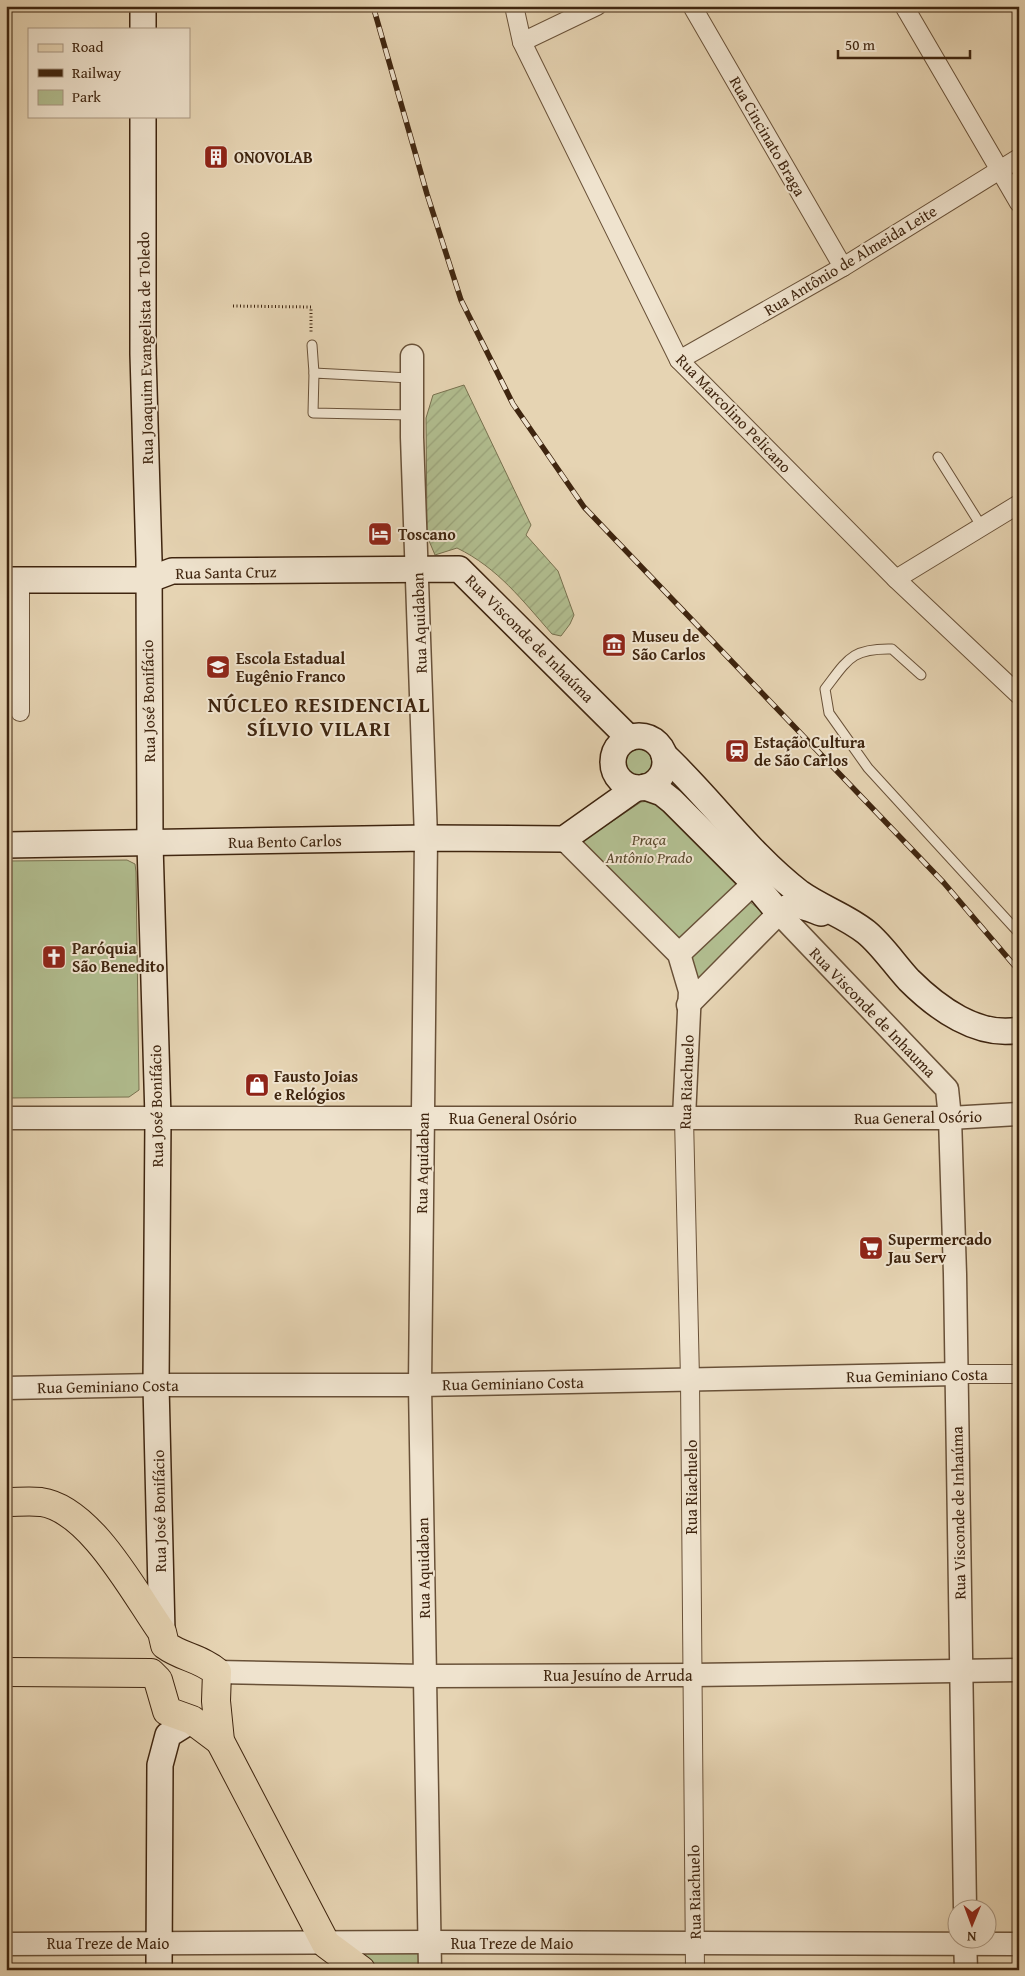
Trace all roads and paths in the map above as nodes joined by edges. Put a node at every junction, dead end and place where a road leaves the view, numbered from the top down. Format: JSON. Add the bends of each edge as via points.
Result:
{"nodes":[{"id":1,"x":143,"y":6,"type":"edge"},
{"id":2,"x":514,"y":6,"type":"edge"},
{"id":3,"x":597,"y":6,"type":"edge"},
{"id":4,"x":692,"y":6,"type":"edge"},
{"id":5,"x":904,"y":6,"type":"edge"},
{"id":6,"x":143,"y":28,"type":"edge"},
{"id":7,"x":522,"y":42,"type":"junction"},
{"id":8,"x":143,"y":118,"type":"edge"},
{"id":9,"x":1019,"y":158,"type":"edge"},
{"id":10,"x":998,"y":170,"type":"junction"},
{"id":11,"x":1019,"y":203,"type":"edge"},
{"id":12,"x":843,"y":267,"type":"junction"},
{"id":13,"x":233,"y":306,"type":"dead end"},
{"id":14,"x":312,"y":345,"type":"joint"},
{"id":15,"x":679,"y":360,"type":"junction"},
{"id":16,"x":411,"y":367,"type":"joint"},
{"id":17,"x":314,"y":373,"type":"junction"},
{"id":18,"x":412,"y":415,"type":"junction"},
{"id":19,"x":938,"y":457,"type":"dead end"},
{"id":20,"x":1019,"y":504,"type":"edge"},
{"id":21,"x":982,"y":527,"type":"junction"},
{"id":22,"x":417,"y":569,"type":"junction"},
{"id":23,"x":896,"y":579,"type":"junction"},
{"id":24,"x":13,"y":580,"type":"edge"},
{"id":25,"x":148,"y":580,"type":"junction"},
{"id":26,"x":921,"y":674,"type":"dead end"},
{"id":27,"x":1019,"y":695,"type":"edge"},
{"id":28,"x":20,"y":712,"type":"dead end"},
{"id":29,"x":630,"y":738,"type":"junction"},
{"id":30,"x":664,"y":756,"type":"junction"},
{"id":31,"x":641,"y":788,"type":"junction"},
{"id":32,"x":426,"y":838,"type":"junction"},
{"id":33,"x":564,"y":839,"type":"junction"},
{"id":34,"x":150,"y":844,"type":"junction"},
{"id":35,"x":6,"y":845,"type":"edge"},
{"id":36,"x":754,"y":883,"type":"junction"},
{"id":37,"x":779,"y":913,"type":"junction"},
{"id":38,"x":858,"y":927,"type":"junction"},
{"id":39,"x":1019,"y":933,"type":"edge"},
{"id":40,"x":679,"y":954,"type":"junction"},
{"id":41,"x":688,"y":1005,"type":"junction"},
{"id":42,"x":1014,"y":1034,"type":"edge"},
{"id":43,"x":1019,"y":1114,"type":"edge"},
{"id":44,"x":6,"y":1118,"type":"edge"},
{"id":45,"x":158,"y":1118,"type":"junction"},
{"id":46,"x":423,"y":1118,"type":"junction"},
{"id":47,"x":684,"y":1118,"type":"junction"},
{"id":48,"x":950,"y":1118,"type":"junction"},
{"id":49,"x":956,"y":1374,"type":"junction"},
{"id":50,"x":1019,"y":1374,"type":"edge"},
{"id":51,"x":690,"y":1379,"type":"junction"},
{"id":52,"x":156,"y":1385,"type":"junction"},
{"id":53,"x":420,"y":1385,"type":"junction"},
{"id":54,"x":6,"y":1388,"type":"edge"},
{"id":55,"x":6,"y":1502,"type":"edge"},
{"id":56,"x":162,"y":1632,"type":"junction"},
{"id":57,"x":961,"y":1670,"type":"junction"},
{"id":58,"x":1019,"y":1670,"type":"edge"},
{"id":59,"x":6,"y":1672,"type":"edge"},
{"id":60,"x":217,"y":1672,"type":"junction"},
{"id":61,"x":692,"y":1675,"type":"junction"},
{"id":62,"x":425,"y":1676,"type":"junction"},
{"id":63,"x":216,"y":1701,"type":"junction"},
{"id":64,"x":192,"y":1720,"type":"junction"},
{"id":65,"x":220,"y":1741,"type":"junction"},
{"id":66,"x":965,"y":1898,"type":"edge"},
{"id":67,"x":428,"y":1942,"type":"junction"},
{"id":68,"x":948,"y":1942,"type":"edge"},
{"id":69,"x":160,"y":1943,"type":"junction"},
{"id":70,"x":998,"y":1943,"type":"edge"},
{"id":71,"x":6,"y":1944,"type":"edge"},
{"id":72,"x":326,"y":1944,"type":"junction"},
{"id":73,"x":695,"y":1944,"type":"junction"},
{"id":74,"x":1019,"y":1944,"type":"edge"},
{"id":75,"x":965,"y":1948,"type":"edge"},
{"id":76,"x":160,"y":1970,"type":"edge"},
{"id":77,"x":360,"y":1970,"type":"edge"},
{"id":78,"x":430,"y":1970,"type":"edge"},
{"id":79,"x":695,"y":1970,"type":"edge"},
{"id":80,"x":966,"y":1970,"type":"edge"}],
"edges":[{"from":1,"to":6,"type":"main road"},
{"from":2,"to":7,"type":"street","name":"Rua Marcolino Pelicano"},
{"from":3,"to":7,"type":"street"},
{"from":4,"to":12,"type":"street","name":"Rua Cincinato Braga"},
{"from":5,"to":10,"type":"street"},
{"from":7,"to":15,"type":"street","name":"Rua Marcolino Pelicano"},
{"from":8,"to":25,"type":"main road","name":"Rua Joaquim Evangelista de Toledo","via":[[143,354]]},
{"from":9,"to":10,"type":"street","name":"Rua Antônio de Almeida Leite"},
{"from":10,"to":11,"type":"street"},
{"from":10,"to":12,"type":"street","name":"Rua Antônio de Almeida Leite"},
{"from":12,"to":15,"type":"street","name":"Rua Antônio de Almeida Leite"},
{"from":13,"to":14,"type":"path","via":[[311,307]]},
{"from":14,"to":17,"type":"lane"},
{"from":15,"to":23,"type":"street","name":"Rua Marcolino Pelicano"},
{"from":16,"to":17,"type":"lane"},
{"from":16,"to":18,"type":"street","name":"Rua Aquidaban"},
{"from":17,"to":18,"type":"lane","via":[[313,413]]},
{"from":18,"to":22,"type":"street","name":"Rua Aquidaban"},
{"from":19,"to":21,"type":"lane"},
{"from":20,"to":21,"type":"street"},
{"from":21,"to":23,"type":"street"},
{"from":22,"to":25,"type":"main road","name":"Rua Santa Cruz","via":[[172,571]]},
{"from":22,"to":29,"type":"main road","name":"Rua Visconde de Inhaúma","via":[[460,569]]},
{"from":22,"to":32,"type":"street","name":"Rua Aquidaban"},
{"from":23,"to":27,"type":"street","name":"Rua Marcolino Pelicano"},
{"from":24,"to":25,"type":"main road","name":"Rua Santa Cruz"},
{"from":24,"to":28,"type":"street"},
{"from":25,"to":34,"type":"main road","name":"Rua José Bonifácio"},
{"from":26,"to":39,"type":"lane","via":[[892,649],[871,648],[858,653],[847,660],[825,689],[829,713],[868,768]]},
{"from":29,"to":30,"type":"main road","via":[[638,736],[654,742]]},
{"from":29,"to":31,"type":"main road","via":[[616,749],[613,766],[620,781]]},
{"from":30,"to":31,"type":"main road","via":[[663,772],[652,784]]},
{"from":30,"to":38,"type":"main road","via":[[761,858],[800,893]]},
{"from":31,"to":33,"type":"main road"},
{"from":31,"to":36,"type":"main road","via":[[662,793],[672,801]]},
{"from":32,"to":33,"type":"main road","name":"Rua Bento Carlos"},
{"from":32,"to":34,"type":"main road","name":"Rua Bento Carlos"},
{"from":32,"to":46,"type":"street","name":"Rua Aquidaban"},
{"from":33,"to":40,"type":"street"},
{"from":34,"to":35,"type":"main road","name":"Rua Bento Carlos"},
{"from":34,"to":45,"type":"main road","name":"Rua José Bonifácio"},
{"from":36,"to":37,"type":"main road"},
{"from":36,"to":40,"type":"street"},
{"from":37,"to":38,"type":"main road","via":[[785,907],[799,905]]},
{"from":37,"to":41,"type":"street"},
{"from":37,"to":48,"type":"street","name":"Rua Visconde de Inhauma","via":[[947,1090]]},
{"from":38,"to":42,"type":"main road","via":[[933,1001],[974,1026]]},
{"from":40,"to":41,"type":"street","via":[[690,991]]},
{"from":41,"to":47,"type":"street","name":"Rua Riachuelo"},
{"from":43,"to":48,"type":"street","name":"Rua General Osório"},
{"from":44,"to":45,"type":"street","name":"Rua General Osório"},
{"from":45,"to":46,"type":"street","name":"Rua General Osório"},
{"from":45,"to":52,"type":"main road","name":"Rua José Bonifácio"},
{"from":46,"to":47,"type":"street","name":"Rua General Osório"},
{"from":46,"to":53,"type":"street","name":"Rua Aquidaban"},
{"from":47,"to":48,"type":"street","name":"Rua General Osório"},
{"from":47,"to":51,"type":"street","name":"Rua Riachuelo"},
{"from":48,"to":49,"type":"street","name":"Rua Visconde de Inhaúma"},
{"from":49,"to":50,"type":"street","name":"Rua Geminiano Costa"},
{"from":49,"to":51,"type":"street","name":"Rua Geminiano Costa"},
{"from":49,"to":57,"type":"street","name":"Rua Visconde de Inhaúma"},
{"from":51,"to":53,"type":"street","name":"Rua Geminiano Costa"},
{"from":51,"to":61,"type":"street","name":"Rua Riachuelo"},
{"from":52,"to":53,"type":"street","name":"Rua Geminiano Costa"},
{"from":52,"to":54,"type":"street","name":"Rua Geminiano Costa"},
{"from":52,"to":56,"type":"main road","name":"Rua José Bonifácio"},
{"from":53,"to":62,"type":"street","name":"Rua Aquidaban"},
{"from":55,"to":56,"type":"main road","via":[[42,1502],[74,1516],[93,1532]]},
{"from":56,"to":60,"type":"main road","via":[[165,1645],[178,1654],[204,1661]]},
{"from":57,"to":58,"type":"street","name":"Rua Jesuíno de Arruda"},
{"from":57,"to":61,"type":"street","name":"Rua Jesuíno de Arruda"},
{"from":57,"to":66,"type":"street","name":"Rua Visconde de Inhaúma"},
{"from":59,"to":64,"type":"main road","via":[[151,1673],[158,1680],[167,1711]]},
{"from":60,"to":62,"type":"street","name":"Rua Jesuíno de Arruda"},
{"from":60,"to":63,"type":"main road"},
{"from":61,"to":62,"type":"street","name":"Rua Jesuíno de Arruda"},
{"from":61,"to":73,"type":"street","name":"Rua Riachuelo"},
{"from":62,"to":67,"type":"street","name":"Rua Aquidaban"},
{"from":63,"to":64,"type":"main road","via":[[206,1716]]},
{"from":63,"to":65,"type":"main road"},
{"from":64,"to":65,"type":"main road"},
{"from":64,"to":69,"type":"main road","via":[[168,1735],[160,1765]]},
{"from":65,"to":72,"type":"main road"},
{"from":67,"to":72,"type":"street","name":"Rua Treze de Maio"},
{"from":67,"to":73,"type":"street","name":"Rua Treze de Maio"},
{"from":67,"to":78,"type":"street","name":"Rua Aquidaban"},
{"from":68,"to":73,"type":"street","name":"Rua Treze de Maio"},
{"from":69,"to":71,"type":"street","name":"Rua Treze de Maio"},
{"from":69,"to":72,"type":"street","name":"Rua Treze de Maio"},
{"from":69,"to":76,"type":"main road"},
{"from":70,"to":74,"type":"street","name":"Rua Treze de Maio"},
{"from":72,"to":77,"type":"main road"},
{"from":73,"to":79,"type":"street","name":"Rua Riachuelo"},
{"from":75,"to":80,"type":"street"}]}
